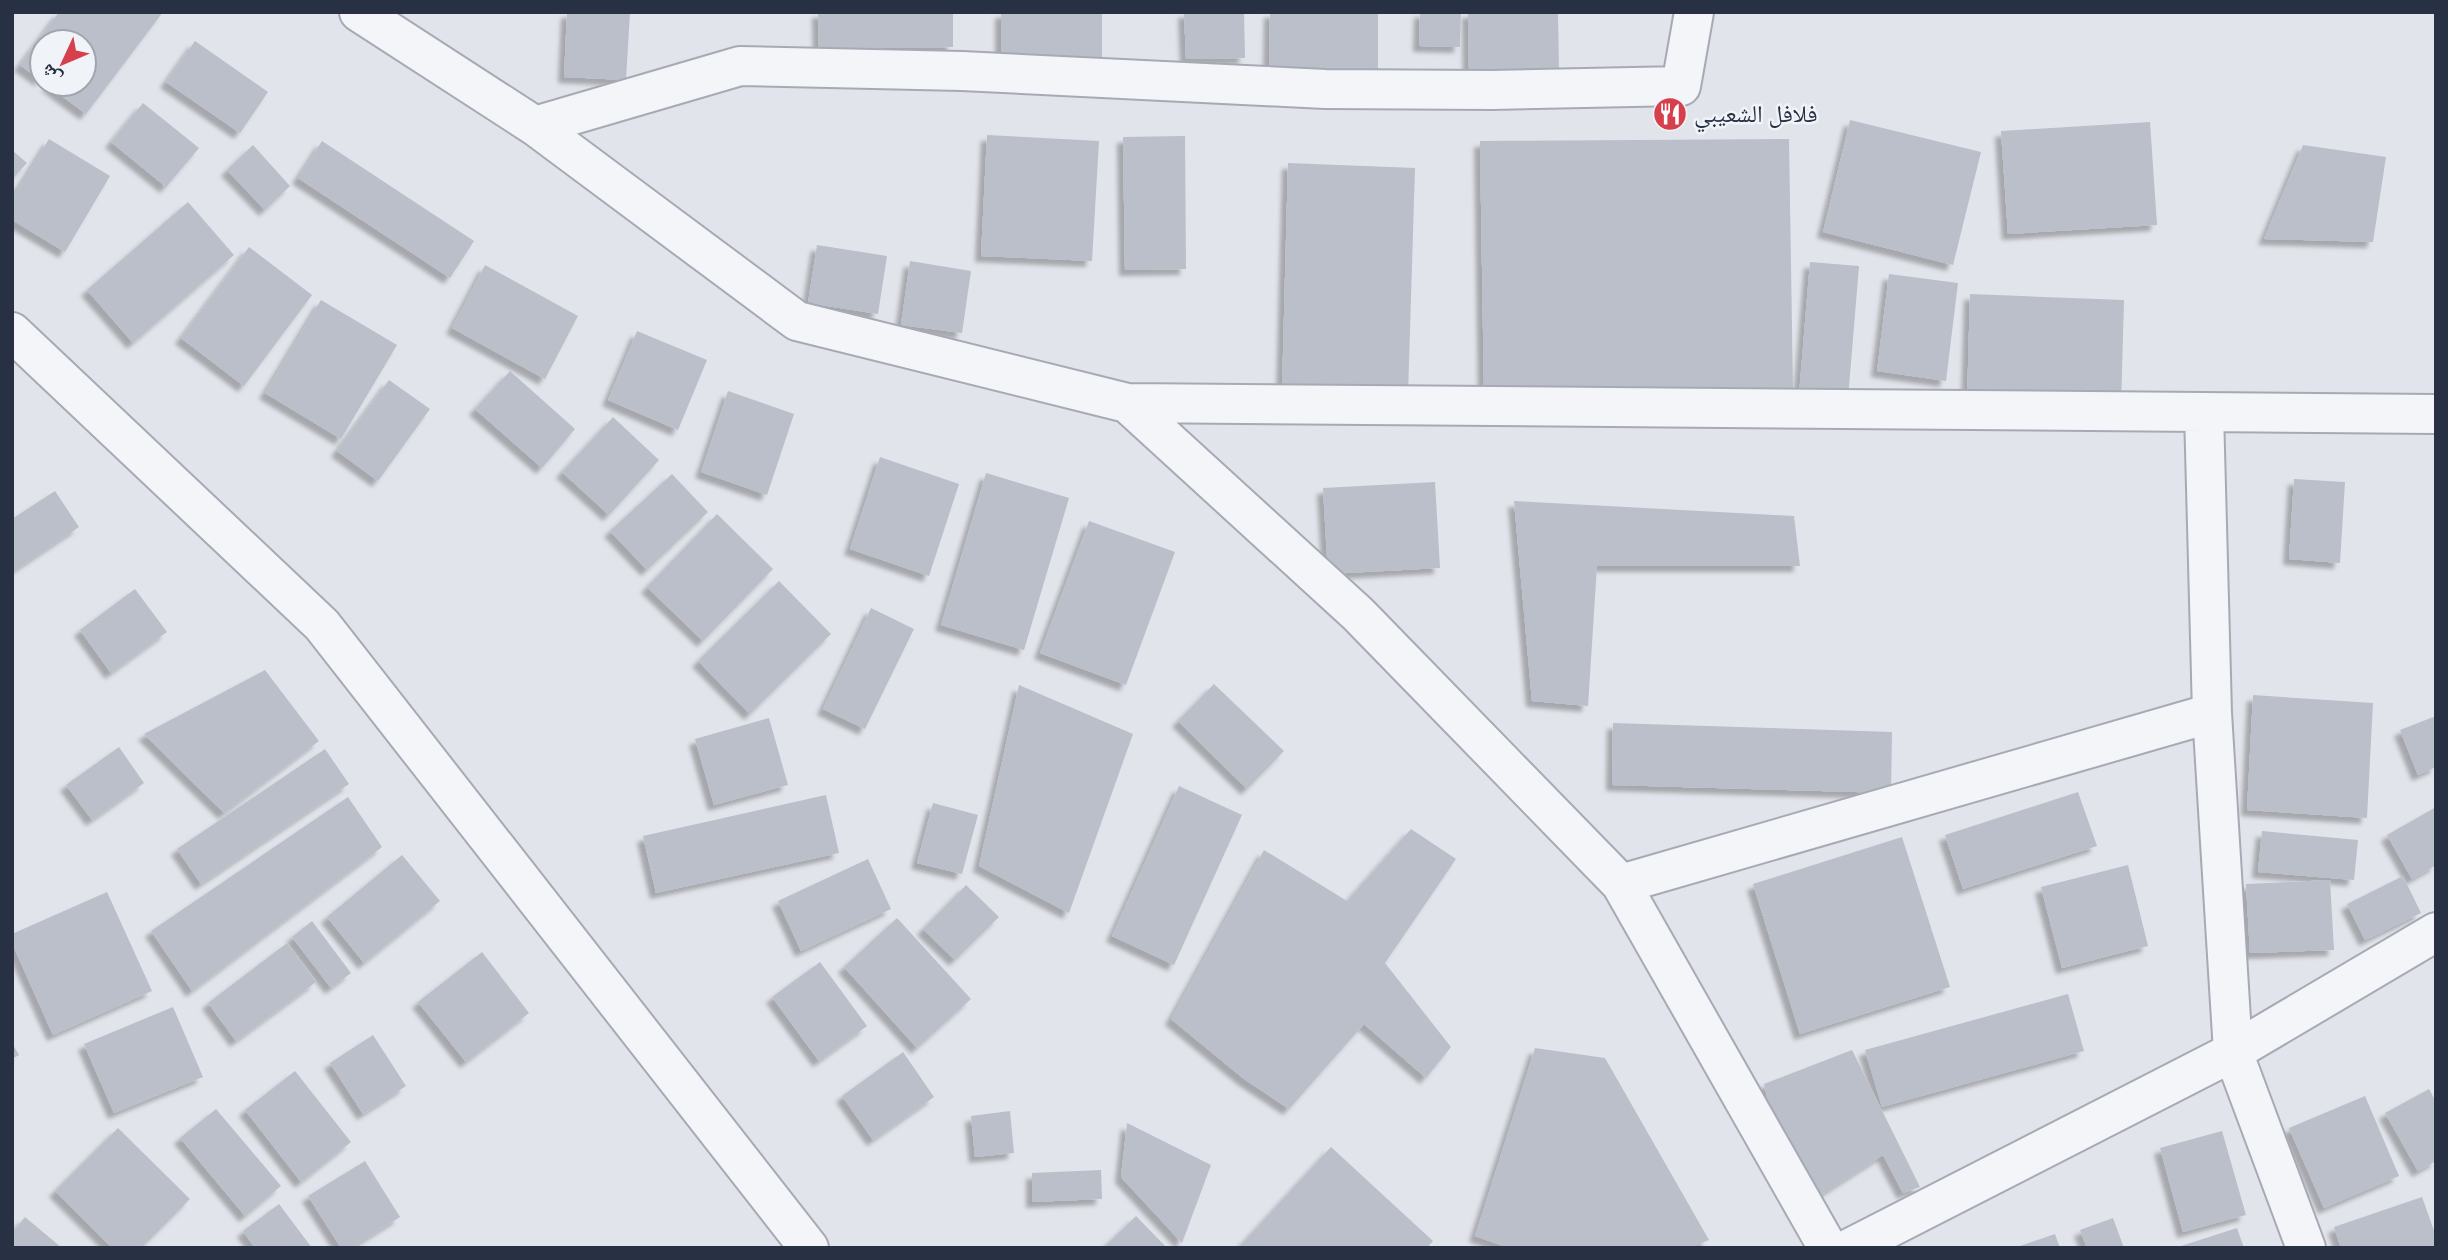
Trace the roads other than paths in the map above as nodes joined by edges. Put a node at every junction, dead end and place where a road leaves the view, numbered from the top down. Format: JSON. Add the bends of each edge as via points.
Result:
{"nodes":[{"id":1,"x":359,"y":12,"type":"edge"},
{"id":2,"x":1694,"y":12,"type":"edge"},
{"id":3,"x":535,"y":126,"type":"junction"},
{"id":4,"x":12,"y":332,"type":"edge"},
{"id":5,"x":1127,"y":403,"type":"junction"},
{"id":6,"x":2204,"y":412,"type":"junction"},
{"id":7,"x":2436,"y":414,"type":"edge"},
{"id":8,"x":2212,"y":713,"type":"junction"},
{"id":9,"x":1621,"y":884,"type":"junction"},
{"id":10,"x":2436,"y":932,"type":"edge"},
{"id":11,"x":2233,"y":1052,"type":"junction"},
{"id":12,"x":809,"y":1248,"type":"edge"},
{"id":13,"x":1828,"y":1248,"type":"edge"},
{"id":14,"x":1850,"y":1248,"type":"edge"},
{"id":15,"x":2306,"y":1248,"type":"edge"}],
"edges":[{"from":1,"to":3,"type":"street"},
{"from":2,"to":3,"type":"street","via":[[1681,86],[1325,89],[962,71],[740,66]]},
{"from":3,"to":5,"type":"street","via":[[797,321]]},
{"from":4,"to":12,"type":"street","via":[[321,625]]},
{"from":5,"to":6,"type":"street"},
{"from":5,"to":9,"type":"street","via":[[1358,614]]},
{"from":6,"to":7,"type":"street"},
{"from":6,"to":8,"type":"street"},
{"from":8,"to":9,"type":"street"},
{"from":8,"to":11,"type":"street"},
{"from":9,"to":13,"type":"street"},
{"from":10,"to":11,"type":"street"},
{"from":11,"to":14,"type":"street"},
{"from":11,"to":15,"type":"street"}]}
